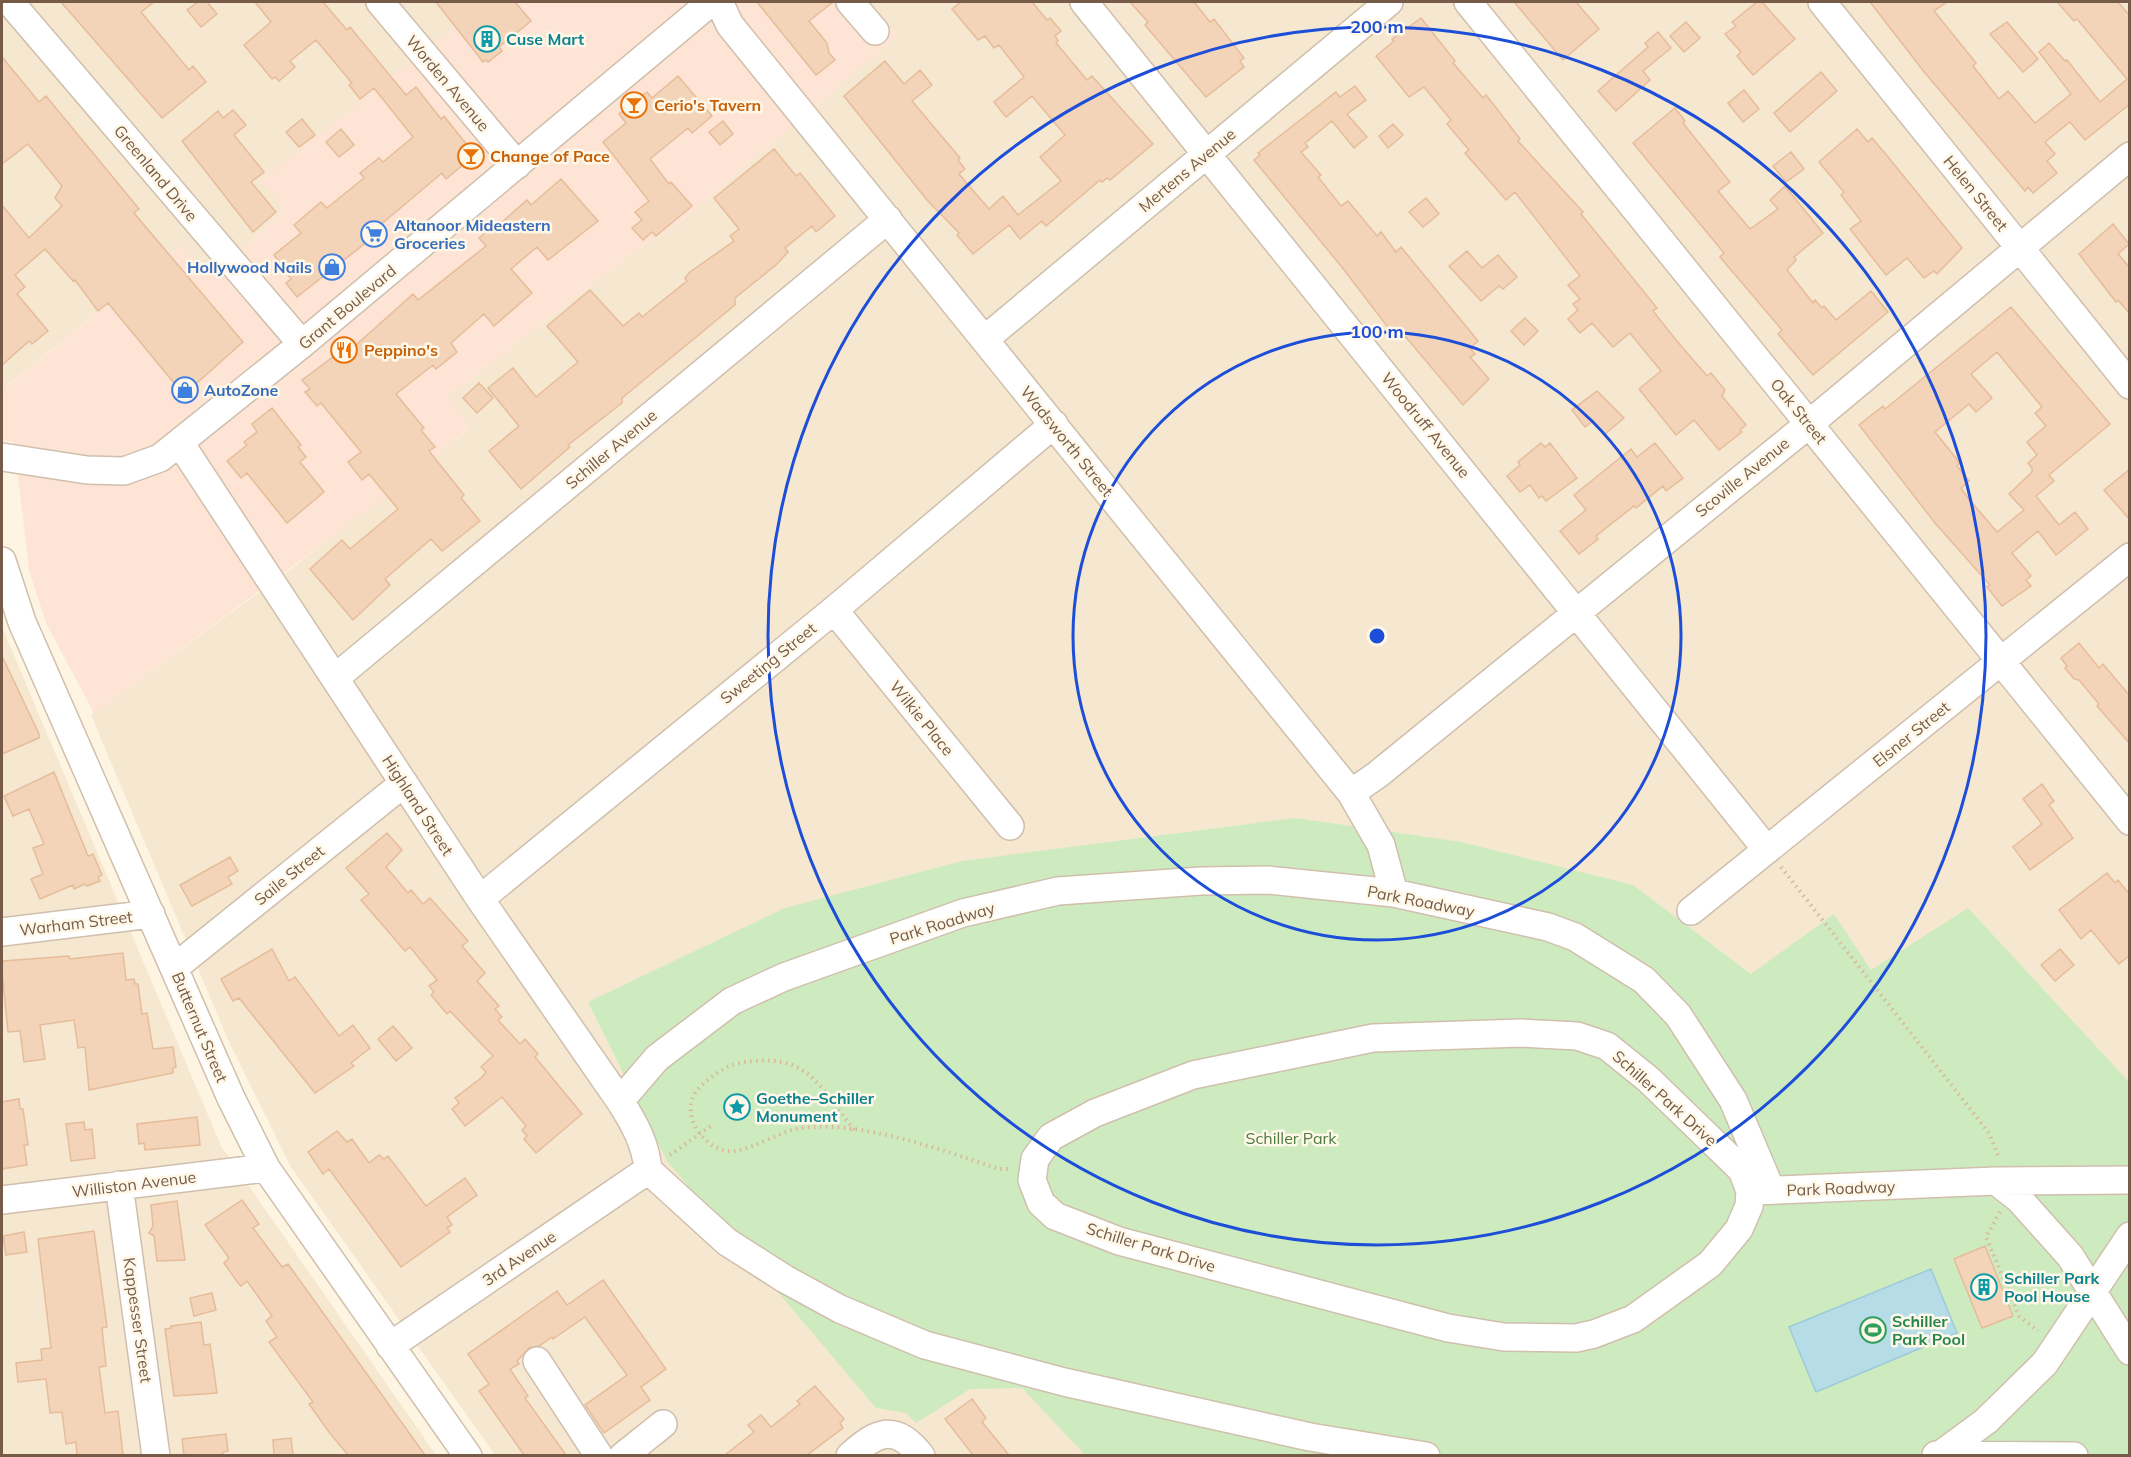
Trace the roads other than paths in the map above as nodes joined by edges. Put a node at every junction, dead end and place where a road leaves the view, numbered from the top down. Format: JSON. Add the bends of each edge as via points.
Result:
{"nodes":[{"id":1,"x":10,"y":2,"type":"edge"},
{"id":2,"x":380,"y":2,"type":"edge"},
{"id":3,"x":711,"y":2,"type":"edge"},
{"id":4,"x":719,"y":2,"type":"edge"},
{"id":5,"x":850,"y":2,"type":"edge"},
{"id":6,"x":1084,"y":2,"type":"edge"},
{"id":7,"x":1389,"y":2,"type":"edge"},
{"id":8,"x":1468,"y":2,"type":"edge"},
{"id":9,"x":1822,"y":2,"type":"edge"},
{"id":10,"x":875,"y":31,"type":"dead end"},
{"id":11,"x":1206,"y":154,"type":"junction"},
{"id":12,"x":2130,"y":156,"type":"edge"},
{"id":13,"x":517,"y":165,"type":"junction"},
{"id":14,"x":888,"y":219,"type":"junction"},
{"id":15,"x":2019,"y":248,"type":"junction"},
{"id":16,"x":985,"y":339,"type":"junction"},
{"id":17,"x":302,"y":344,"type":"junction"},
{"id":18,"x":2130,"y":385,"type":"edge"},
{"id":19,"x":1054,"y":424,"type":"junction"},
{"id":20,"x":1809,"y":424,"type":"junction"},
{"id":21,"x":180,"y":443,"type":"junction"},
{"id":22,"x":2,"y":457,"type":"edge"},
{"id":23,"x":2130,"y":557,"type":"edge"},
{"id":24,"x":2,"y":561,"type":"edge"},
{"id":25,"x":834,"y":610,"type":"junction"},
{"id":26,"x":1577,"y":612,"type":"junction"},
{"id":27,"x":2001,"y":662,"type":"junction"},
{"id":28,"x":335,"y":678,"type":"junction"},
{"id":29,"x":404,"y":783,"type":"junction"},
{"id":30,"x":1351,"y":793,"type":"junction"},
{"id":31,"x":2130,"y":821,"type":"edge"},
{"id":32,"x":1010,"y":826,"type":"dead end"},
{"id":33,"x":1767,"y":850,"type":"junction"},
{"id":34,"x":1394,"y":893,"type":"junction"},
{"id":35,"x":480,"y":899,"type":"junction"},
{"id":36,"x":1691,"y":911,"type":"dead end"},
{"id":37,"x":152,"y":914,"type":"junction"},
{"id":38,"x":2,"y":932,"type":"edge"},
{"id":39,"x":174,"y":968,"type":"junction"},
{"id":40,"x":621,"y":1101,"type":"junction"},
{"id":41,"x":654,"y":1165,"type":"junction"},
{"id":42,"x":266,"y":1168,"type":"junction"},
{"id":43,"x":2130,"y":1180,"type":"edge"},
{"id":44,"x":119,"y":1185,"type":"junction"},
{"id":45,"x":2005,"y":1186,"type":"junction"},
{"id":46,"x":1760,"y":1191,"type":"junction"},
{"id":47,"x":2,"y":1200,"type":"edge"},
{"id":48,"x":2130,"y":1236,"type":"edge"},
{"id":49,"x":2094,"y":1291,"type":"junction"},
{"id":50,"x":390,"y":1346,"type":"junction"},
{"id":51,"x":2130,"y":1351,"type":"edge"},
{"id":52,"x":537,"y":1361,"type":"dead end"},
{"id":53,"x":663,"y":1424,"type":"dead end"},
{"id":54,"x":156,"y":1455,"type":"edge"},
{"id":55,"x":468,"y":1455,"type":"edge"},
{"id":56,"x":599,"y":1455,"type":"edge"},
{"id":57,"x":623,"y":1455,"type":"edge"},
{"id":58,"x":850,"y":1455,"type":"edge"},
{"id":59,"x":921,"y":1455,"type":"edge"},
{"id":60,"x":1426,"y":1455,"type":"edge"},
{"id":61,"x":1932,"y":1455,"type":"edge"},
{"id":62,"x":1940,"y":1455,"type":"edge"},
{"id":63,"x":2074,"y":1455,"type":"edge"}],
"edges":[{"from":1,"to":17,"type":"street","name":"Greenland Drive"},
{"from":2,"to":13,"type":"street","name":"Worden Avenue"},
{"from":3,"to":13,"type":"street","name":"Grant Boulevard"},
{"from":4,"to":14,"type":"street","name":"Wadsworth Street","via":[[730,25]]},
{"from":5,"to":10,"type":"street"},
{"from":6,"to":11,"type":"street","name":"Woodruff Avenue"},
{"from":7,"to":11,"type":"street","name":"Mertens Avenue"},
{"from":8,"to":20,"type":"street","name":"Oak Street"},
{"from":9,"to":15,"type":"street","name":"Helen Street"},
{"from":11,"to":16,"type":"street","name":"Mertens Avenue"},
{"from":11,"to":26,"type":"street","name":"Woodruff Avenue"},
{"from":12,"to":15,"type":"street","name":"Scoville Avenue"},
{"from":13,"to":17,"type":"street","name":"Grant Boulevard"},
{"from":14,"to":16,"type":"street","name":"Wadsworth Street"},
{"from":14,"to":28,"type":"street","name":"Schiller Avenue"},
{"from":15,"to":18,"type":"street","name":"Helen Street"},
{"from":15,"to":20,"type":"street","name":"Scoville Avenue"},
{"from":16,"to":19,"type":"street","name":"Wadsworth Street"},
{"from":17,"to":21,"type":"street","name":"Grant Boulevard"},
{"from":19,"to":25,"type":"street","name":"Sweeting Street"},
{"from":19,"to":30,"type":"street","name":"Wadsworth Street"},
{"from":20,"to":26,"type":"street","name":"Scoville Avenue"},
{"from":20,"to":27,"type":"street","name":"Oak Street"},
{"from":21,"to":22,"type":"street","name":"Grant Boulevard","via":[[160,458],[124,471],[87,470]]},
{"from":21,"to":28,"type":"street","name":"Highland Street"},
{"from":23,"to":27,"type":"street","name":"Elsner Street"},
{"from":24,"to":37,"type":"street","name":"Butternut Street","via":[[22,622]]},
{"from":25,"to":32,"type":"street","name":"Wilkie Place"},
{"from":25,"to":35,"type":"street","name":"Sweeting Street"},
{"from":26,"to":30,"type":"street","name":"Scoville Avenue"},
{"from":26,"to":33,"type":"street","name":"Woodruff Avenue"},
{"from":27,"to":31,"type":"street","name":"Oak Street"},
{"from":27,"to":33,"type":"street","name":"Elsner Street"},
{"from":28,"to":29,"type":"street","name":"Highland Street"},
{"from":29,"to":35,"type":"street","name":"Highland Street"},
{"from":29,"to":39,"type":"street","name":"Saile Street"},
{"from":30,"to":34,"type":"street","name":"Wadsworth Street","via":[[1381,845]]},
{"from":33,"to":36,"type":"street","name":"Elsner Street"},
{"from":34,"to":40,"type":"street","name":"Park Roadway","via":[[1268,880],[1202,881],[1058,891],[963,913],[784,977],[732,1001],[657,1058]]},
{"from":34,"to":46,"type":"street","name":"Park Roadway","via":[[1548,927],[1575,937],[1644,980],[1678,1015],[1733,1100],[1757,1152]]},
{"from":35,"to":40,"type":"street","name":"Highland Street"},
{"from":37,"to":38,"type":"street","name":"Warham Street"},
{"from":37,"to":39,"type":"street","name":"Butternut Street"},
{"from":39,"to":42,"type":"street","name":"Butternut Street"},
{"from":40,"to":41,"type":"street","name":"Highland Street"},
{"from":41,"to":50,"type":"street","name":"3rd Avenue"},
{"from":41,"to":60,"type":"street","via":[[727,1242],[840,1308],[925,1345],[1064,1383],[1310,1437]]},
{"from":42,"to":44,"type":"street","name":"Williston Avenue"},
{"from":42,"to":50,"type":"street","name":"Butternut Street"},
{"from":43,"to":45,"type":"street"},
{"from":44,"to":47,"type":"street","name":"Williston Avenue"},
{"from":44,"to":54,"type":"street","name":"Kappesser Street"},
{"from":45,"to":46,"type":"street","name":"Park Roadway"},
{"from":45,"to":49,"type":"street","via":[[2070,1256]]},
{"from":46,"to":46,"type":"street","name":"Schiller Park Drive","via":[[1656,1086],[1607,1046],[1578,1036],[1521,1033],[1373,1038],[1193,1075],[1095,1113],[1051,1137],[1032,1170],[1041,1203],[1055,1216],[1119,1241],[1448,1328],[1504,1336],[1576,1338],[1633,1319],[1710,1264],[1739,1229]]},
{"from":48,"to":49,"type":"street"},
{"from":49,"to":51,"type":"street"},
{"from":49,"to":62,"type":"street","via":[[2045,1363],[1986,1421]]},
{"from":50,"to":55,"type":"street","name":"Butternut Street"},
{"from":52,"to":56,"type":"street"},
{"from":53,"to":57,"type":"street"},
{"from":58,"to":59,"type":"street","via":[[886,1433],[902,1436]]},
{"from":61,"to":62,"type":"street"},
{"from":62,"to":63,"type":"street"}]}
